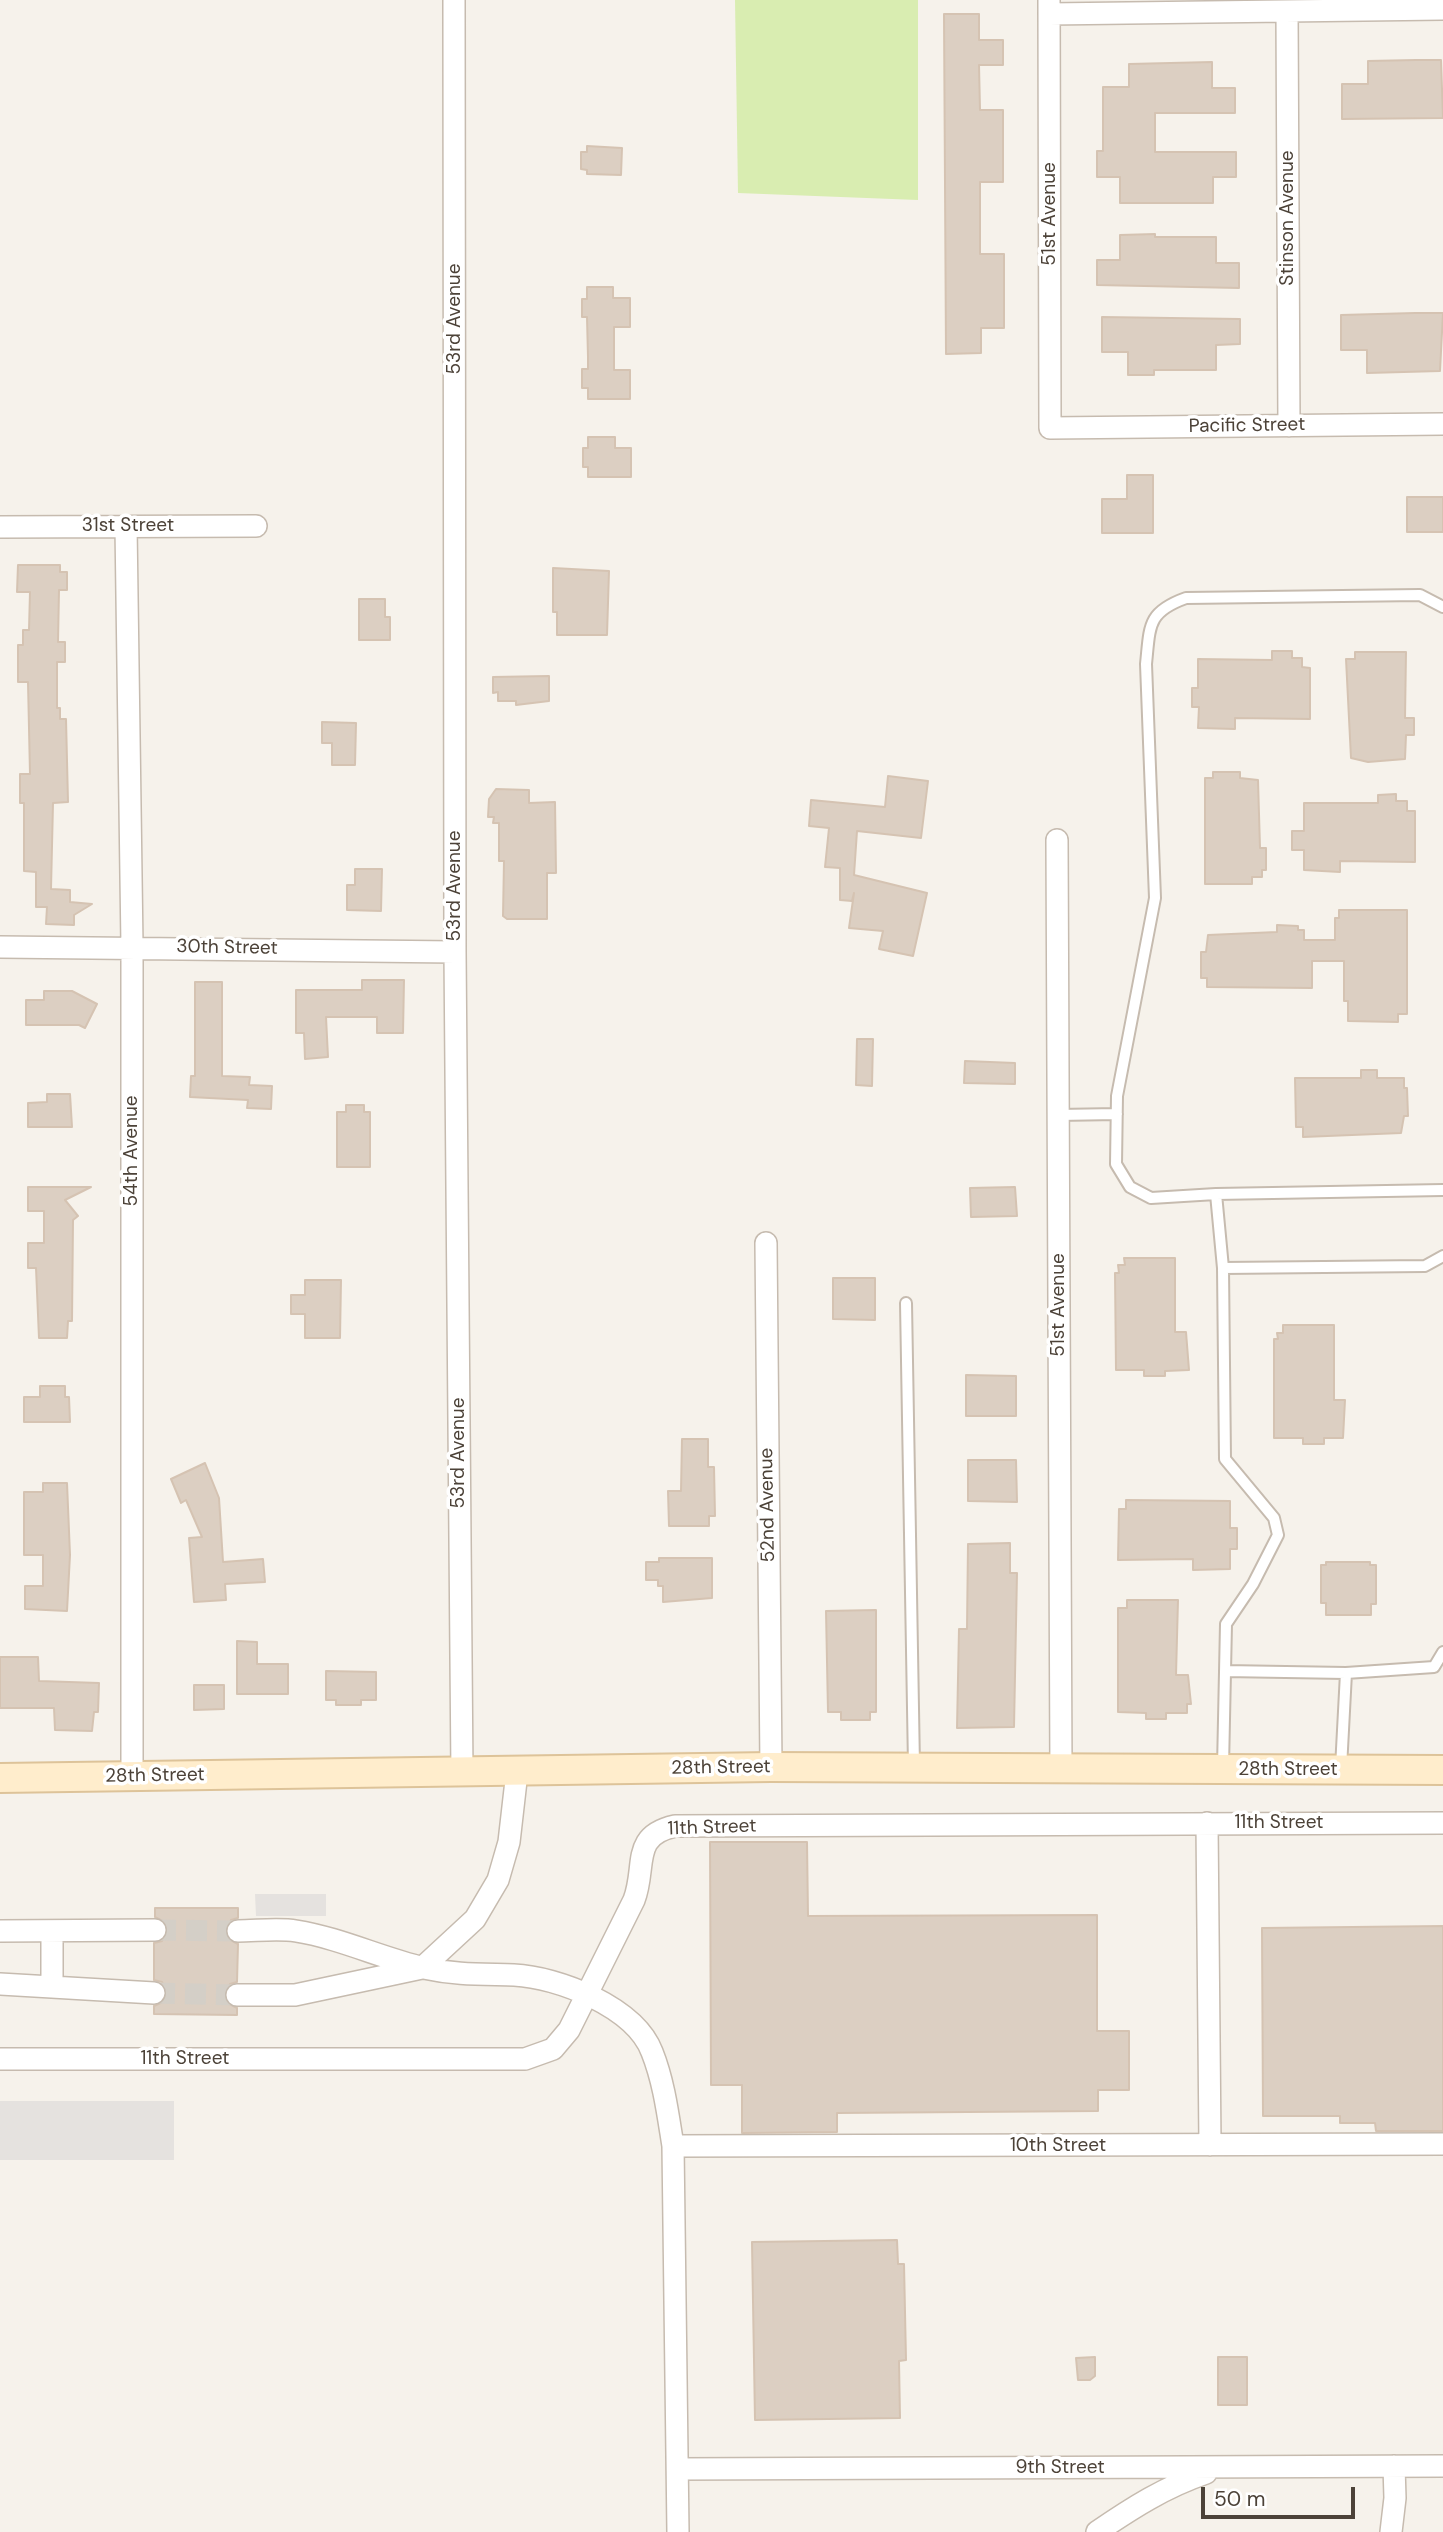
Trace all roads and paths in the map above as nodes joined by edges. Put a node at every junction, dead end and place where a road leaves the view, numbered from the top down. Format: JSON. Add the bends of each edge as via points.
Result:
{"nodes":[{"id":1,"x":454,"y":0,"type":"edge"},
{"id":2,"x":1049,"y":7,"type":"edge"},
{"id":3,"x":1443,"y":9,"type":"edge"},
{"id":4,"x":1287,"y":11,"type":"junction"},
{"id":5,"x":1443,"y":424,"type":"edge"},
{"id":6,"x":1289,"y":426,"type":"junction"},
{"id":7,"x":1050,"y":428,"type":"joint"},
{"id":8,"x":126,"y":526,"type":"junction"},
{"id":9,"x":256,"y":526,"type":"dead end"},
{"id":10,"x":0,"y":527,"type":"edge"},
{"id":11,"x":1443,"y":607,"type":"edge"},
{"id":12,"x":1057,"y":840,"type":"dead end"},
{"id":13,"x":132,"y":946,"type":"junction"},
{"id":14,"x":0,"y":947,"type":"edge"},
{"id":15,"x":455,"y":952,"type":"junction"},
{"id":16,"x":1117,"y":1114,"type":"junction"},
{"id":17,"x":1058,"y":1115,"type":"junction"},
{"id":18,"x":1443,"y":1190,"type":"edge"},
{"id":19,"x":1216,"y":1194,"type":"junction"},
{"id":20,"x":766,"y":1243,"type":"dead end"},
{"id":21,"x":1443,"y":1256,"type":"edge"},
{"id":22,"x":1223,"y":1268,"type":"junction"},
{"id":23,"x":906,"y":1303,"type":"dead end"},
{"id":24,"x":1443,"y":1652,"type":"edge"},
{"id":25,"x":1225,"y":1671,"type":"junction"},
{"id":26,"x":1346,"y":1673,"type":"junction"},
{"id":27,"x":771,"y":1767,"type":"junction"},
{"id":28,"x":914,"y":1768,"type":"junction"},
{"id":29,"x":1061,"y":1770,"type":"junction"},
{"id":30,"x":1223,"y":1770,"type":"junction"},
{"id":31,"x":1341,"y":1770,"type":"junction"},
{"id":32,"x":1443,"y":1770,"type":"edge"},
{"id":33,"x":517,"y":1772,"type":"junction"},
{"id":34,"x":462,"y":1773,"type":"junction"},
{"id":35,"x":132,"y":1776,"type":"junction"},
{"id":36,"x":51,"y":1777,"type":"junction"},
{"id":37,"x":0,"y":1778,"type":"edge"},
{"id":38,"x":0,"y":1791,"type":"edge"},
{"id":39,"x":1207,"y":1823,"type":"junction"},
{"id":40,"x":1443,"y":1824,"type":"edge"},
{"id":41,"x":155,"y":1930,"type":"tunnel mouth"},
{"id":42,"x":0,"y":1931,"type":"edge"},
{"id":43,"x":52,"y":1931,"type":"junction"},
{"id":44,"x":238,"y":1931,"type":"tunnel mouth"},
{"id":45,"x":422,"y":1968,"type":"junction"},
{"id":46,"x":0,"y":1984,"type":"edge"},
{"id":47,"x":52,"y":1987,"type":"junction"},
{"id":48,"x":154,"y":1993,"type":"tunnel mouth"},
{"id":49,"x":237,"y":1995,"type":"tunnel mouth"},
{"id":50,"x":588,"y":1995,"type":"junction"},
{"id":51,"x":0,"y":2059,"type":"edge"},
{"id":52,"x":1443,"y":2144,"type":"edge"},
{"id":53,"x":673,"y":2146,"type":"junction"},
{"id":54,"x":1210,"y":2146,"type":"junction"},
{"id":55,"x":1394,"y":2466,"type":"junction"},
{"id":56,"x":1443,"y":2466,"type":"edge"},
{"id":57,"x":1224,"y":2467,"type":"junction"},
{"id":58,"x":678,"y":2469,"type":"junction"},
{"id":59,"x":678,"y":2532,"type":"edge"},
{"id":60,"x":1097,"y":2532,"type":"edge"},
{"id":61,"x":1391,"y":2532,"type":"edge"}],
"edges":[{"from":1,"to":15,"type":"street","name":"53rd Avenue"},
{"from":2,"to":4,"type":"street"},
{"from":2,"to":7,"type":"street","name":"51st Avenue"},
{"from":3,"to":4,"type":"street"},
{"from":4,"to":6,"type":"street","name":"Stinson Avenue"},
{"from":5,"to":6,"type":"street","name":"Pacific Street"},
{"from":6,"to":7,"type":"street","name":"Pacific Street"},
{"from":8,"to":9,"type":"street","name":"31st Street"},
{"from":8,"to":10,"type":"street","name":"31st Street"},
{"from":8,"to":13,"type":"street","name":"54th Avenue"},
{"from":11,"to":16,"type":"lane","via":[[1420,595],[1186,598],[1163,606],[1150,627],[1146,664],[1155,898]]},
{"from":12,"to":17,"type":"street","name":"51st Avenue"},
{"from":13,"to":14,"type":"street","name":"30th Street"},
{"from":13,"to":15,"type":"street","name":"30th Street"},
{"from":13,"to":35,"type":"street","name":"54th Avenue"},
{"from":15,"to":34,"type":"street","name":"53rd Avenue"},
{"from":16,"to":17,"type":"lane"},
{"from":16,"to":19,"type":"lane","via":[[1116,1164],[1130,1187],[1151,1198]]},
{"from":17,"to":29,"type":"street","name":"51st Avenue"},
{"from":18,"to":19,"type":"lane"},
{"from":19,"to":22,"type":"lane"},
{"from":20,"to":27,"type":"street","name":"52nd Avenue"},
{"from":21,"to":22,"type":"lane","via":[[1424,1266]]},
{"from":22,"to":25,"type":"lane","via":[[1225,1459],[1274,1518],[1278,1535],[1254,1584],[1226,1624]]},
{"from":23,"to":28,"type":"lane"},
{"from":24,"to":26,"type":"lane","via":[[1434,1667]]},
{"from":25,"to":26,"type":"lane"},
{"from":25,"to":30,"type":"lane"},
{"from":26,"to":31,"type":"lane"},
{"from":27,"to":28,"type":"main road","name":"28th Street"},
{"from":27,"to":33,"type":"main road","name":"28th Street"},
{"from":28,"to":29,"type":"main road","name":"28th Street"},
{"from":29,"to":30,"type":"main road","name":"28th Street"},
{"from":30,"to":31,"type":"main road","name":"28th Street"},
{"from":31,"to":32,"type":"main road","name":"28th Street"},
{"from":33,"to":34,"type":"main road","name":"28th Street"},
{"from":33,"to":45,"type":"street","via":[[509,1842],[498,1880],[475,1919]]},
{"from":34,"to":35,"type":"main road","name":"28th Street"},
{"from":35,"to":36,"type":"main road","name":"28th Street"},
{"from":36,"to":37,"type":"main road","name":"28th Street"},
{"from":36,"to":38,"type":"street"},
{"from":39,"to":40,"type":"street","name":"11th Street"},
{"from":39,"to":50,"type":"street","name":"11th Street","via":[[674,1826],[656,1830],[641,1854],[641,1880],[634,1900]]},
{"from":39,"to":54,"type":"street"},
{"from":41,"to":43,"type":"street"},
{"from":42,"to":43,"type":"street"},
{"from":43,"to":47,"type":"street"},
{"from":44,"to":45,"type":"street","via":[[296,1931]]},
{"from":45,"to":49,"type":"street","via":[[295,1995]]},
{"from":45,"to":50,"type":"street","via":[[467,1976],[514,1975],[554,1981]]},
{"from":46,"to":47,"type":"street"},
{"from":47,"to":48,"type":"street"},
{"from":50,"to":51,"type":"street","name":"11th Street","via":[[553,2049],[525,2059]]},
{"from":50,"to":53,"type":"street","via":[[641,2034],[652,2051]]},
{"from":52,"to":54,"type":"street","name":"10th Street"},
{"from":53,"to":54,"type":"street","name":"10th Street"},
{"from":53,"to":58,"type":"street"},
{"from":55,"to":56,"type":"street","name":"9th Street"},
{"from":55,"to":57,"type":"street","name":"9th Street"},
{"from":55,"to":61,"type":"street"},
{"from":57,"to":58,"type":"street","name":"9th Street"},
{"from":57,"to":60,"type":"street","via":[[1177,2483]]},
{"from":58,"to":59,"type":"street"}]}
